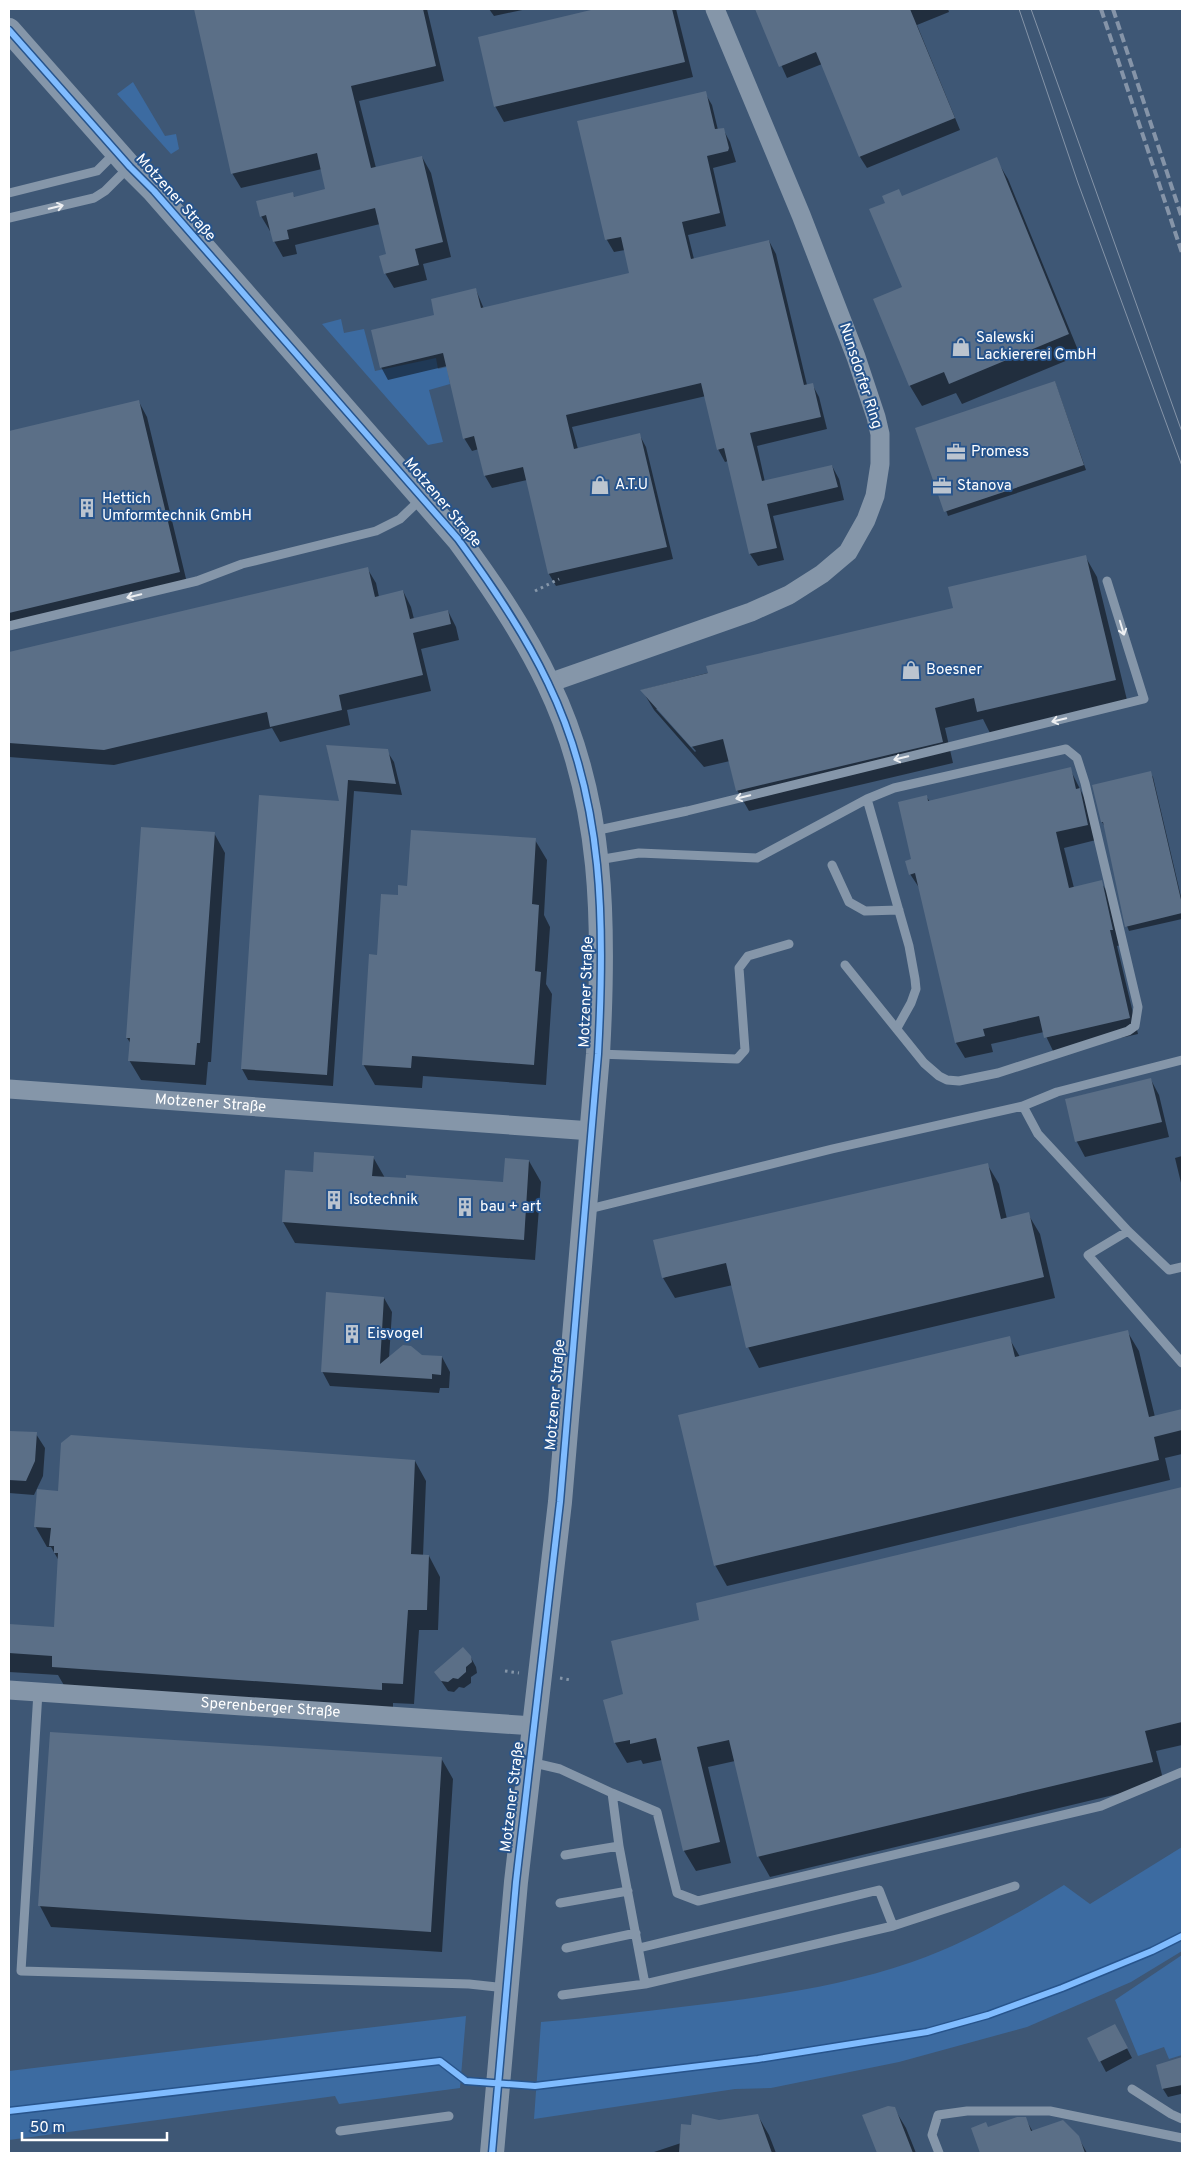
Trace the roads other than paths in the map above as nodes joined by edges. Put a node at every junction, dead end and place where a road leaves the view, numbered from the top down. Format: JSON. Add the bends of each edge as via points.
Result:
{"nodes":[{"id":1,"x":716,"y":9,"type":"edge"},
{"id":2,"x":9,"y":30,"type":"edge"},
{"id":3,"x":123,"y":160,"type":"junction"},
{"id":4,"x":9,"y":193,"type":"edge"},
{"id":5,"x":9,"y":218,"type":"edge"},
{"id":6,"x":423,"y":498,"type":"junction"},
{"id":7,"x":1107,"y":581,"type":"dead end"},
{"id":8,"x":9,"y":626,"type":"edge"},
{"id":9,"x":549,"y":684,"type":"junction"},
{"id":10,"x":867,"y":799,"type":"junction"},
{"id":11,"x":593,"y":831,"type":"junction"},
{"id":12,"x":598,"y":860,"type":"junction"},
{"id":13,"x":832,"y":865,"type":"dead end"},
{"id":14,"x":899,"y":910,"type":"junction"},
{"id":15,"x":789,"y":944,"type":"dead end"},
{"id":16,"x":845,"y":965,"type":"dead end"},
{"id":17,"x":897,"y":1028,"type":"junction"},
{"id":18,"x":598,"y":1054,"type":"junction"},
{"id":19,"x":1182,"y":1060,"type":"edge"},
{"id":20,"x":9,"y":1089,"type":"edge"},
{"id":21,"x":1023,"y":1106,"type":"junction"},
{"id":22,"x":592,"y":1131,"type":"junction"},
{"id":23,"x":585,"y":1210,"type":"junction"},
{"id":24,"x":1128,"y":1231,"type":"junction"},
{"id":25,"x":1182,"y":1267,"type":"edge"},
{"id":26,"x":1182,"y":1363,"type":"edge"},
{"id":27,"x":9,"y":1690,"type":"edge"},
{"id":28,"x":38,"y":1692,"type":"junction"},
{"id":29,"x":534,"y":1726,"type":"junction"},
{"id":30,"x":530,"y":1762,"type":"junction"},
{"id":31,"x":1182,"y":1772,"type":"edge"},
{"id":32,"x":612,"y":1793,"type":"junction"},
{"id":33,"x":619,"y":1846,"type":"junction"},
{"id":34,"x":565,"y":1855,"type":"dead end"},
{"id":35,"x":1015,"y":1886,"type":"dead end"},
{"id":36,"x":628,"y":1891,"type":"junction"},
{"id":37,"x":560,"y":1902,"type":"dead end"},
{"id":38,"x":893,"y":1926,"type":"junction"},
{"id":39,"x":636,"y":1933,"type":"junction"},
{"id":40,"x":566,"y":1948,"type":"dead end"},
{"id":41,"x":639,"y":1948,"type":"junction"},
{"id":42,"x":645,"y":1984,"type":"junction"},
{"id":43,"x":507,"y":1988,"type":"junction"},
{"id":44,"x":562,"y":1995,"type":"dead end"},
{"id":45,"x":1132,"y":2089,"type":"dead end"},
{"id":46,"x":449,"y":2116,"type":"dead end"},
{"id":47,"x":1182,"y":2119,"type":"edge"},
{"id":48,"x":340,"y":2131,"type":"dead end"},
{"id":49,"x":1182,"y":2138,"type":"edge"},
{"id":50,"x":492,"y":2153,"type":"edge"},
{"id":51,"x":939,"y":2153,"type":"edge"}],
"edges":[{"from":1,"to":9,"type":"street","name":"Nunsdorfer Ring","via":[[801,215],[873,408],[880,434],[875,496],[848,552],[789,595],[752,612]]},
{"from":2,"to":3,"type":"street","name":"Motzener Straße"},
{"from":3,"to":4,"type":"lane","via":[[98,171]]},
{"from":5,"to":3,"type":"lane","one_way":true,"via":[[94,198],[105,191]]},
{"from":3,"to":6,"type":"street","name":"Motzener Straße","via":[[154,191]]},
{"from":6,"to":8,"type":"lane","one_way":true,"via":[[400,519],[381,530],[242,564],[182,585]]},
{"from":6,"to":9,"type":"street","name":"Motzener Straße","via":[[458,538],[492,586]]},
{"from":7,"to":11,"type":"lane","one_way":true,"via":[[1144,699]]},
{"from":9,"to":11,"type":"street","name":"Motzener Straße","via":[[574,752]]},
{"from":10,"to":12,"type":"lane","via":[[757,858],[639,853]]},
{"from":10,"to":14,"type":"lane"},
{"from":10,"to":17,"type":"lane","via":[[894,788],[1066,750],[1072,754],[1082,770],[1138,1007],[1135,1026],[1128,1031],[998,1073],[959,1081],[939,1076],[924,1063]]},
{"from":11,"to":12,"type":"street","name":"Motzener Straße"},
{"from":12,"to":18,"type":"street","name":"Motzener Straße","via":[[602,945]]},
{"from":13,"to":14,"type":"lane","via":[[849,902],[865,911]]},
{"from":14,"to":17,"type":"lane","via":[[916,989]]},
{"from":15,"to":18,"type":"lane","via":[[748,956],[739,968],[745,1050],[737,1059]]},
{"from":16,"to":17,"type":"lane"},
{"from":18,"to":22,"type":"street","name":"Motzener Straße"},
{"from":19,"to":21,"type":"lane","via":[[1057,1092]]},
{"from":20,"to":22,"type":"street","name":"Motzener Straße"},
{"from":21,"to":23,"type":"lane"},
{"from":21,"to":24,"type":"lane","via":[[1038,1134]]},
{"from":22,"to":23,"type":"street","name":"Motzener Straße"},
{"from":23,"to":29,"type":"street","name":"Motzener Straße","via":[[556,1545]]},
{"from":24,"to":25,"type":"lane","via":[[1169,1270]]},
{"from":24,"to":26,"type":"lane","via":[[1088,1255]]},
{"from":27,"to":28,"type":"street","name":"Sperenberger Straße"},
{"from":28,"to":29,"type":"street","name":"Sperenberger Straße"},
{"from":28,"to":43,"type":"lane","via":[[21,1972],[468,1984]]},
{"from":29,"to":30,"type":"street","name":"Motzener Straße"},
{"from":30,"to":32,"type":"lane","via":[[560,1769]]},
{"from":30,"to":43,"type":"street","name":"Motzener Straße"},
{"from":31,"to":32,"type":"lane","via":[[1101,1806],[698,1901],[678,1893],[657,1812]]},
{"from":32,"to":33,"type":"lane"},
{"from":33,"to":34,"type":"lane"},
{"from":33,"to":36,"type":"lane"},
{"from":35,"to":38,"type":"lane"},
{"from":36,"to":37,"type":"lane"},
{"from":36,"to":39,"type":"lane"},
{"from":38,"to":41,"type":"lane","via":[[879,1890]]},
{"from":38,"to":42,"type":"lane"},
{"from":39,"to":40,"type":"lane"},
{"from":39,"to":41,"type":"lane"},
{"from":41,"to":42,"type":"lane"},
{"from":42,"to":44,"type":"lane"},
{"from":43,"to":50,"type":"street","name":"Motzener Straße"},
{"from":45,"to":47,"type":"lane"},
{"from":46,"to":48,"type":"lane"},
{"from":49,"to":51,"type":"lane","via":[[1050,2111],[967,2111],[938,2116],[932,2134]]}]}
